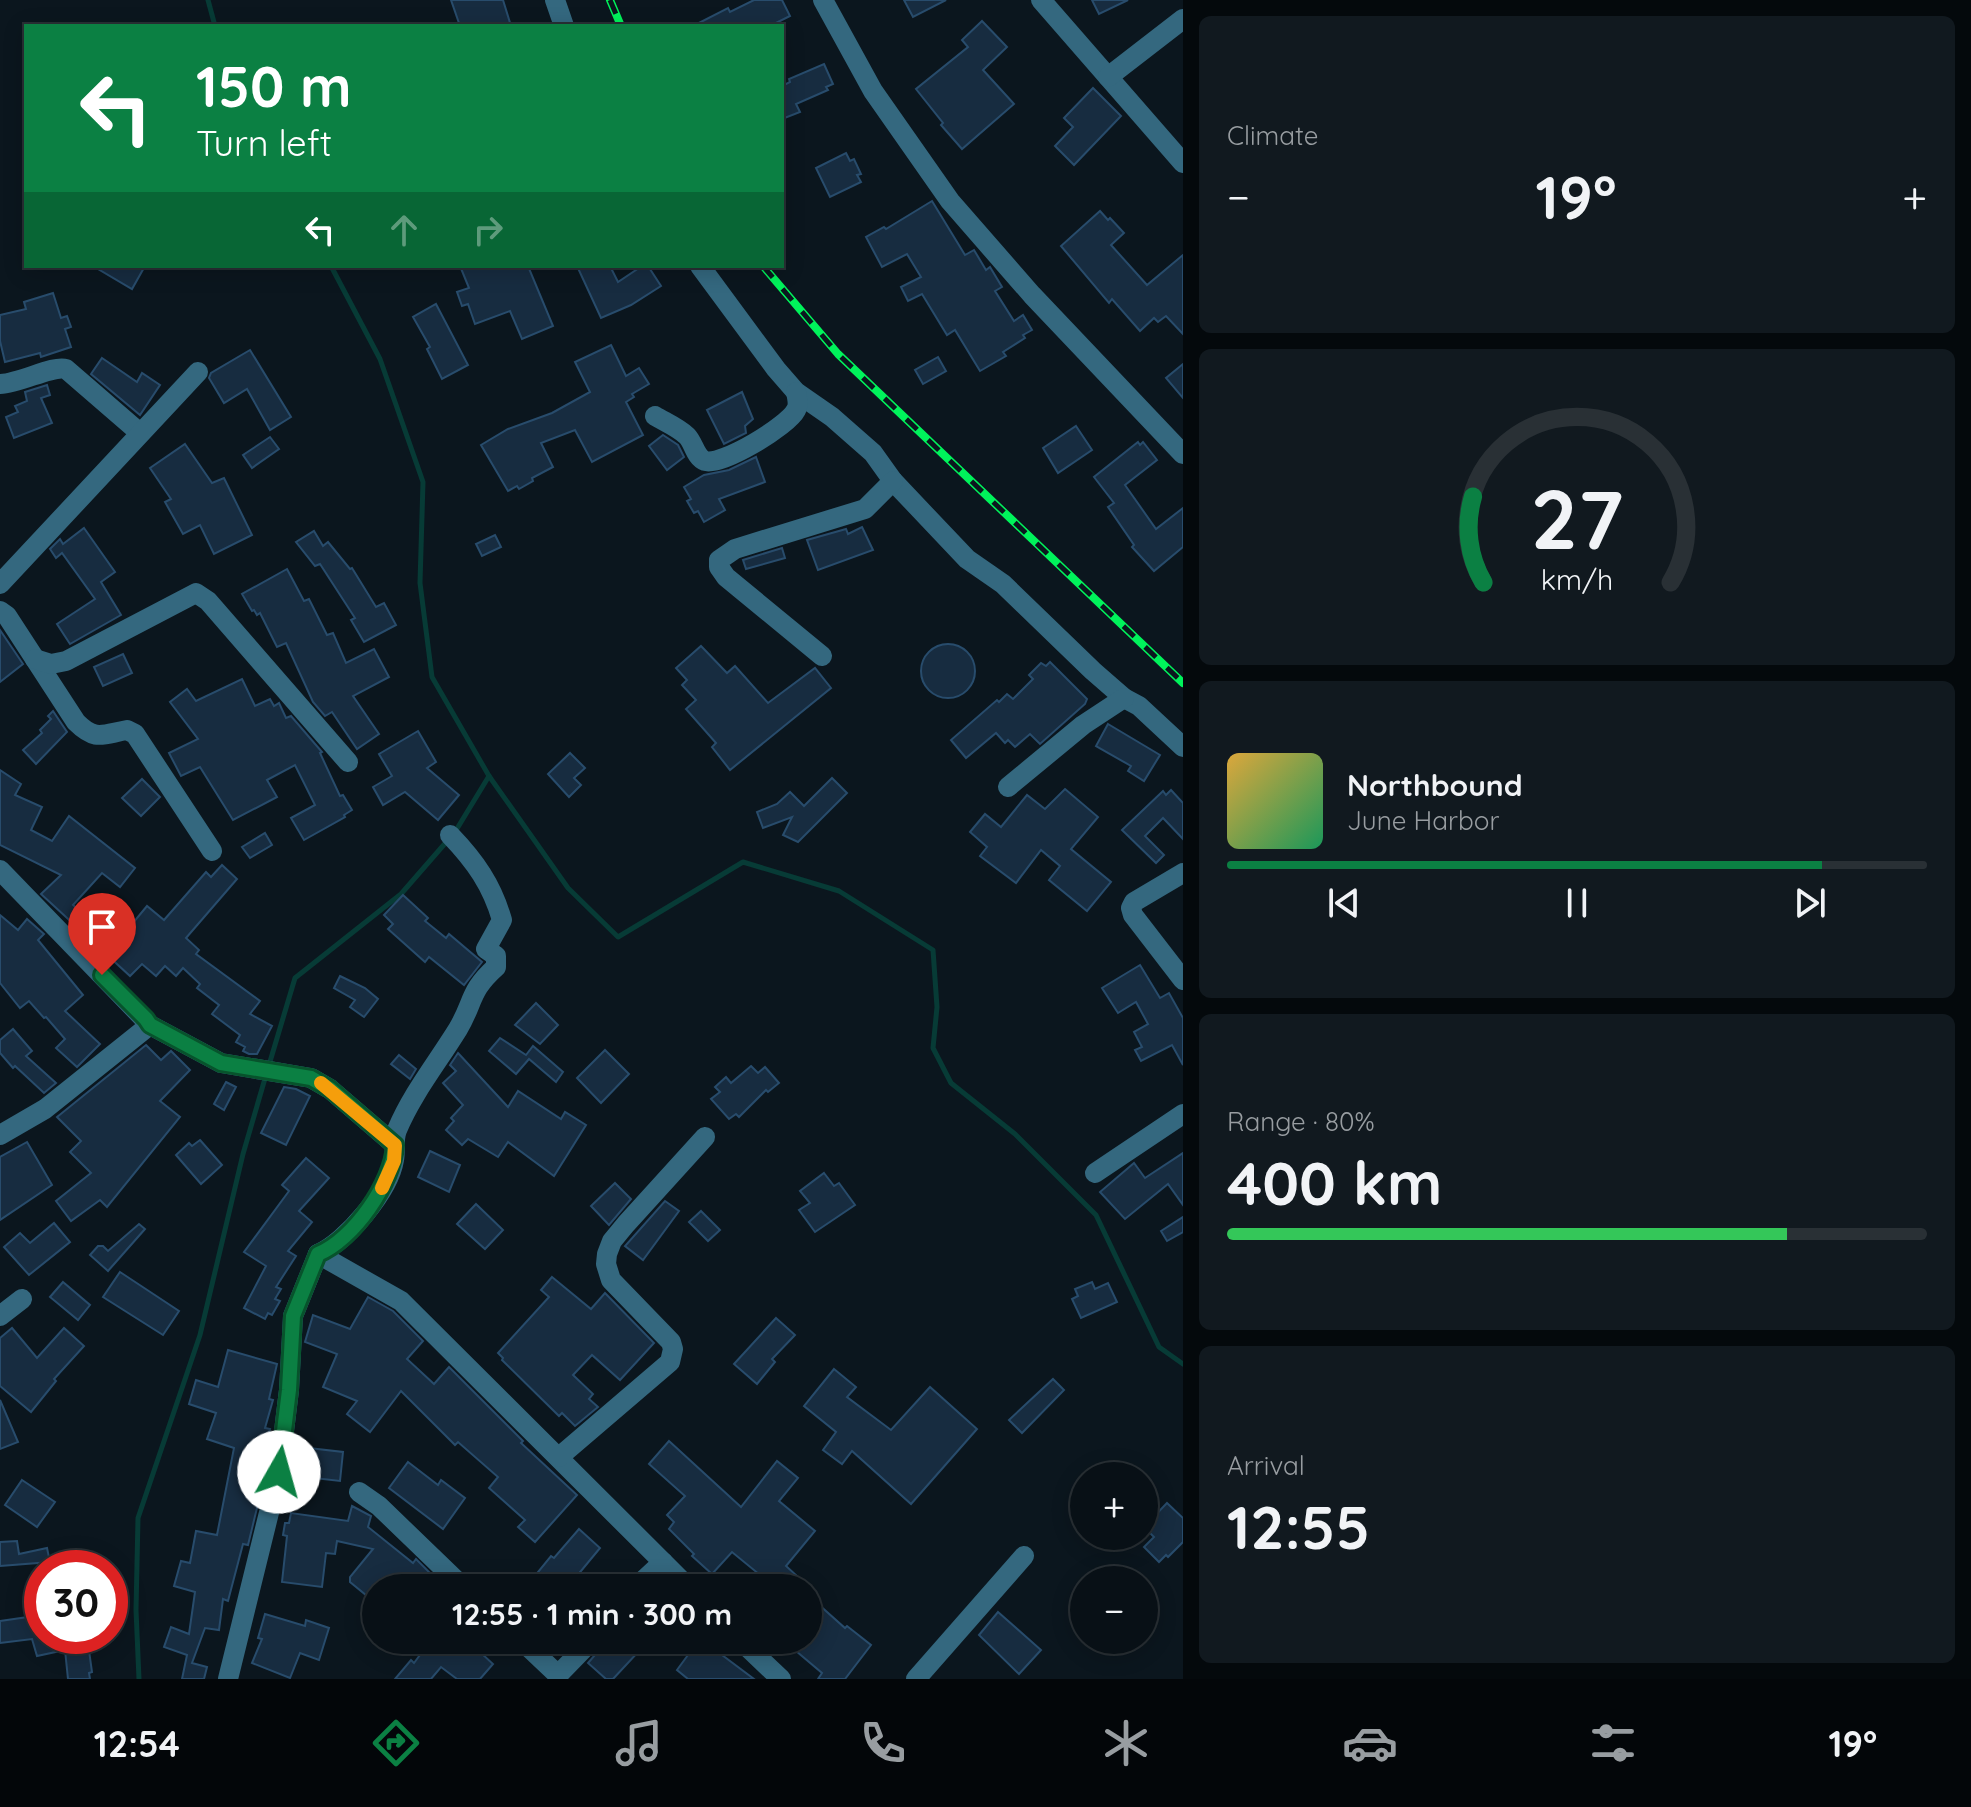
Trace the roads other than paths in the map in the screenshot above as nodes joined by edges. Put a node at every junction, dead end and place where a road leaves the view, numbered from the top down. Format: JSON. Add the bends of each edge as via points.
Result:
{"nodes":[{"id":1,"x":555,"y":0,"type":"edge"},
{"id":2,"x":823,"y":0,"type":"edge"},
{"id":3,"x":1041,"y":0,"type":"edge"},
{"id":4,"x":1183,"y":19,"type":"edge"},
{"id":5,"x":563,"y":24,"type":"edge"},
{"id":6,"x":1108,"y":77,"type":"junction"},
{"id":7,"x":1183,"y":163,"type":"edge"},
{"id":8,"x":701,"y":268,"type":"edge"},
{"id":9,"x":198,"y":372,"type":"dead end"},
{"id":10,"x":0,"y":384,"type":"edge"},
{"id":11,"x":796,"y":392,"type":"junction"},
{"id":12,"x":655,"y":416,"type":"dead end"},
{"id":13,"x":140,"y":433,"type":"junction"},
{"id":14,"x":1183,"y":454,"type":"edge"},
{"id":15,"x":893,"y":481,"type":"junction"},
{"id":16,"x":0,"y":584,"type":"edge"},
{"id":17,"x":0,"y":611,"type":"edge"},
{"id":18,"x":822,"y":656,"type":"dead end"},
{"id":19,"x":35,"y":659,"type":"junction"},
{"id":20,"x":1124,"y":698,"type":"junction"},
{"id":21,"x":1183,"y":747,"type":"edge"},
{"id":22,"x":348,"y":762,"type":"dead end"},
{"id":23,"x":1008,"y":787,"type":"dead end"},
{"id":24,"x":450,"y":835,"type":"dead end"},
{"id":25,"x":212,"y":851,"type":"dead end"},
{"id":26,"x":0,"y":870,"type":"edge"},
{"id":27,"x":1183,"y":873,"type":"edge"},
{"id":28,"x":1183,"y":980,"type":"edge"},
{"id":29,"x":150,"y":1025,"type":"junction"},
{"id":30,"x":1183,"y":1114,"type":"edge"},
{"id":31,"x":0,"y":1135,"type":"edge"},
{"id":32,"x":705,"y":1137,"type":"dead end"},
{"id":33,"x":395,"y":1145,"type":"junction"},
{"id":34,"x":1095,"y":1173,"type":"dead end"},
{"id":35,"x":318,"y":1254,"type":"junction"},
{"id":36,"x":22,"y":1299,"type":"dead end"},
{"id":37,"x":0,"y":1316,"type":"edge"},
{"id":38,"x":559,"y":1457,"type":"junction"},
{"id":39,"x":359,"y":1492,"type":"dead end"},
{"id":40,"x":1024,"y":1556,"type":"dead end"},
{"id":41,"x":663,"y":1562,"type":"junction"},
{"id":42,"x":449,"y":1574,"type":"edge"},
{"id":43,"x":650,"y":1574,"type":"edge"},
{"id":44,"x":675,"y":1574,"type":"edge"},
{"id":45,"x":536,"y":1654,"type":"edge"},
{"id":46,"x":580,"y":1654,"type":"edge"},
{"id":47,"x":755,"y":1654,"type":"edge"},
{"id":48,"x":560,"y":1677,"type":"edge"},
{"id":49,"x":228,"y":1679,"type":"edge"},
{"id":50,"x":781,"y":1679,"type":"edge"},
{"id":51,"x":916,"y":1679,"type":"edge"}],
"edges":[{"from":1,"to":5,"type":"street"},
{"from":2,"to":14,"type":"street","via":[[873,91],[950,201]]},
{"from":3,"to":6,"type":"street"},
{"from":4,"to":6,"type":"street"},
{"from":6,"to":7,"type":"street"},
{"from":8,"to":11,"type":"street"},
{"from":9,"to":13,"type":"street"},
{"from":10,"to":13,"type":"street","via":[[59,366]]},
{"from":11,"to":12,"type":"street","via":[[798,406],[792,414],[763,438],[714,461],[705,461],[687,436]]},
{"from":11,"to":15,"type":"street","via":[[873,453]]},
{"from":13,"to":16,"type":"street"},
{"from":15,"to":18,"type":"street","via":[[865,509],[735,549],[719,560],[726,577]]},
{"from":15,"to":20,"type":"street","via":[[967,559],[1003,584]]},
{"from":17,"to":19,"type":"street"},
{"from":19,"to":22,"type":"street","via":[[66,661],[196,593]]},
{"from":19,"to":25,"type":"street","via":[[83,729],[99,737],[127,730],[135,734]]},
{"from":20,"to":21,"type":"street"},
{"from":20,"to":23,"type":"street"},
{"from":24,"to":33,"type":"street","via":[[474,860],[495,896],[501,926],[486,949],[496,956],[496,967],[473,991],[459,1028],[410,1103]]},
{"from":26,"to":29,"type":"street"},
{"from":27,"to":28,"type":"street","via":[[1131,908]]},
{"from":29,"to":31,"type":"street","via":[[45,1109]]},
{"from":29,"to":33,"type":"street","via":[[221,1063],[311,1078]]},
{"from":30,"to":34,"type":"street"},
{"from":32,"to":38,"type":"street","via":[[626,1224],[607,1254],[611,1280],[671,1342],[670,1362]]},
{"from":33,"to":35,"type":"street","via":[[389,1176],[370,1208]]},
{"from":35,"to":38,"type":"street","via":[[401,1301]]},
{"from":35,"to":49,"type":"street","via":[[293,1316],[279,1472]]},
{"from":36,"to":37,"type":"street"},
{"from":38,"to":41,"type":"street"},
{"from":39,"to":42,"type":"street"},
{"from":40,"to":51,"type":"street"},
{"from":41,"to":43,"type":"street"},
{"from":41,"to":44,"type":"street"},
{"from":45,"to":48,"type":"street"},
{"from":46,"to":48,"type":"street"},
{"from":47,"to":50,"type":"street"}]}
